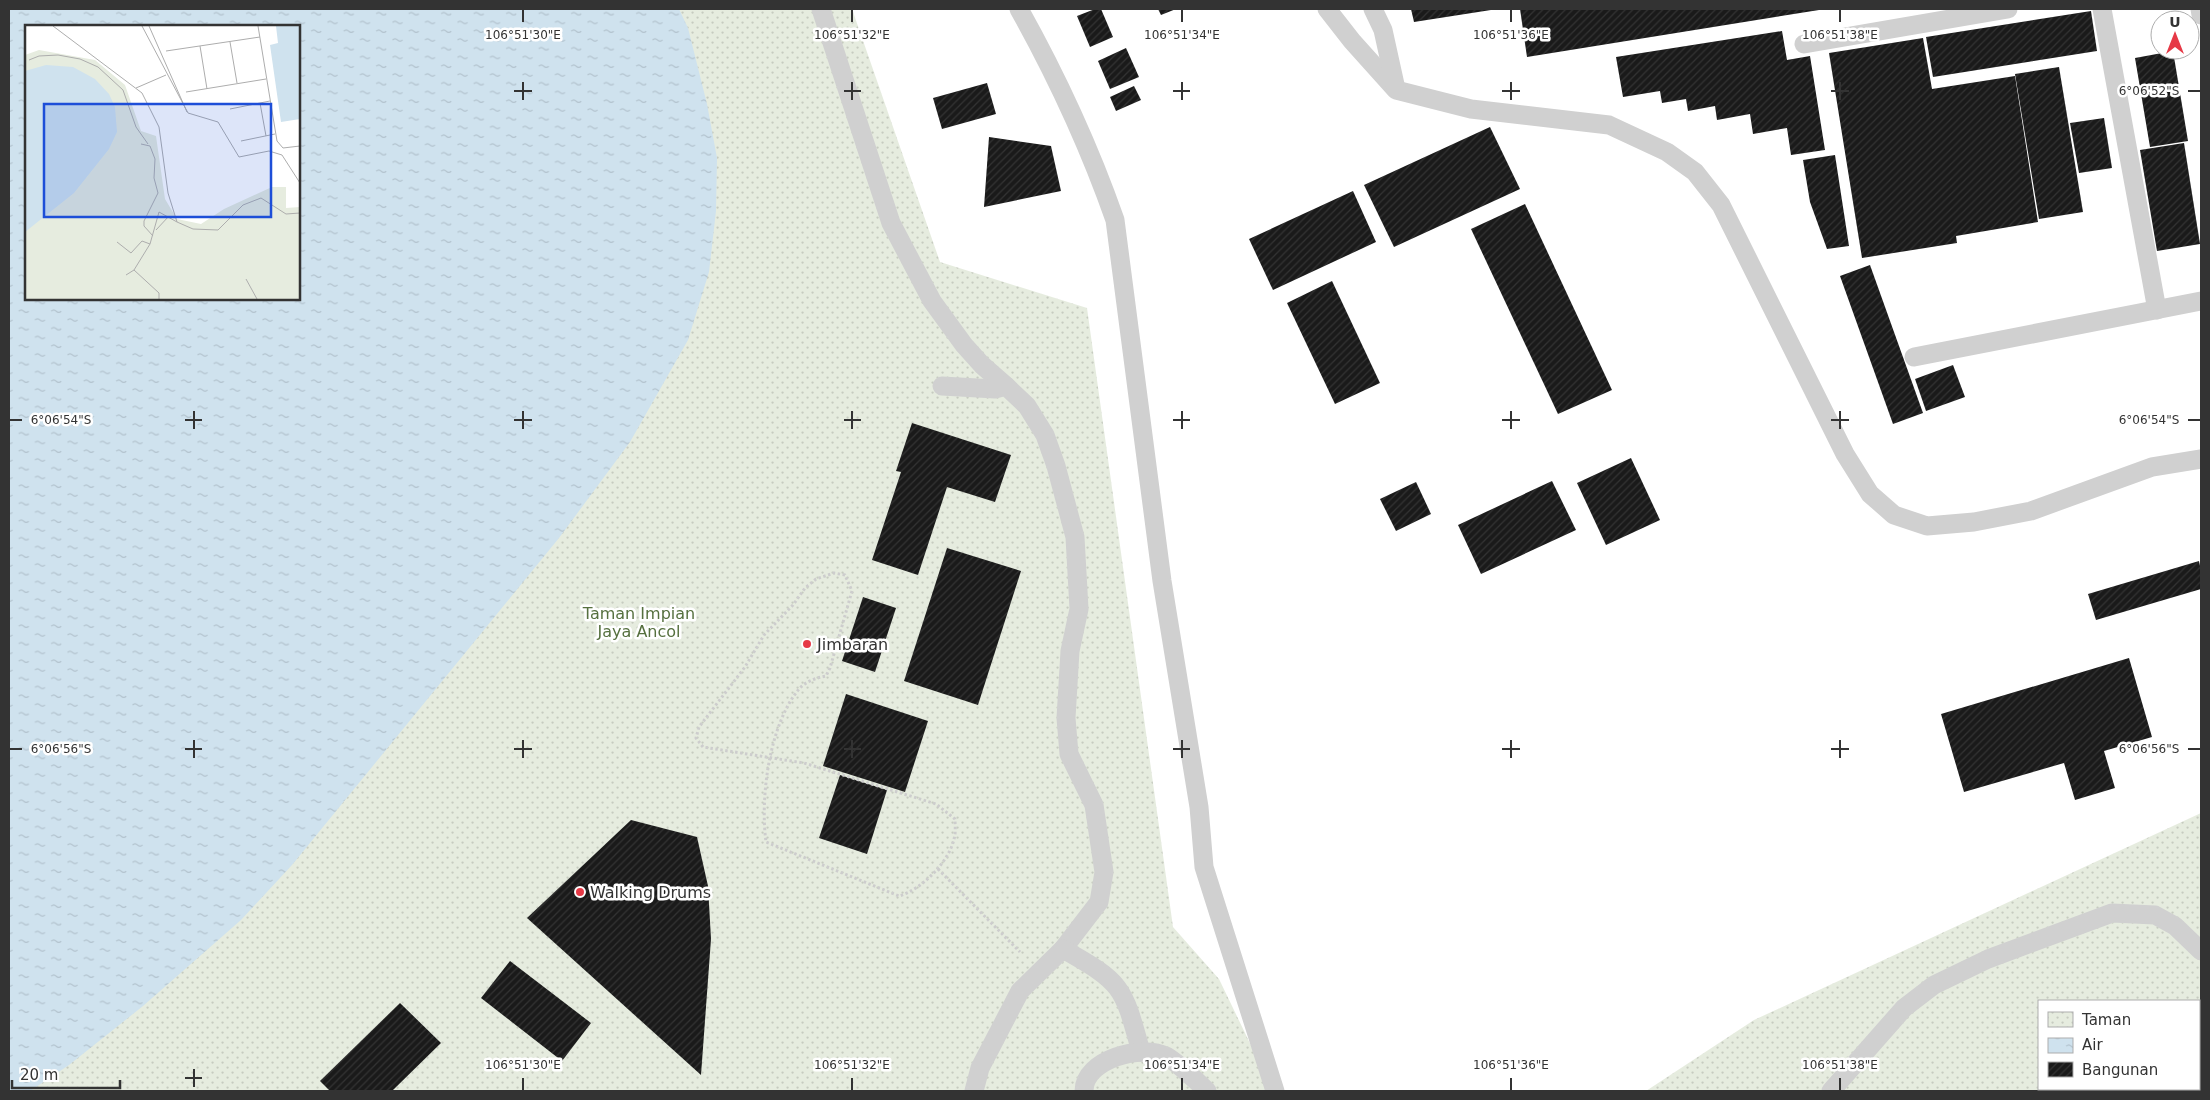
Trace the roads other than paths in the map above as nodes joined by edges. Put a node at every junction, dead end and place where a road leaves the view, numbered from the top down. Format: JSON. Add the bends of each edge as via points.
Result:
{"nodes":[{"id":1,"x":821,"y":9,"type":"edge"},
{"id":2,"x":1019,"y":9,"type":"edge"},
{"id":3,"x":1327,"y":9,"type":"edge"},
{"id":4,"x":1373,"y":9,"type":"edge"},
{"id":5,"x":2008,"y":9,"type":"edge"},
{"id":6,"x":2102,"y":9,"type":"edge"},
{"id":7,"x":2200,"y":9,"type":"edge"},
{"id":8,"x":2201,"y":14,"type":"edge"},
{"id":9,"x":1804,"y":44,"type":"dead end"},
{"id":10,"x":1396,"y":90,"type":"junction"},
{"id":11,"x":2201,"y":301,"type":"edge"},
{"id":12,"x":2157,"y":310,"type":"junction"},
{"id":13,"x":1914,"y":357,"type":"dead end"},
{"id":14,"x":942,"y":386,"type":"dead end"},
{"id":15,"x":1006,"y":386,"type":"junction"},
{"id":16,"x":2201,"y":460,"type":"edge"},
{"id":17,"x":1063,"y":949,"type":"junction"},
{"id":18,"x":2201,"y":951,"type":"edge"},
{"id":19,"x":1141,"y":1052,"type":"junction"},
{"id":20,"x":974,"y":1091,"type":"edge"},
{"id":21,"x":1084,"y":1091,"type":"edge"},
{"id":22,"x":1207,"y":1091,"type":"edge"},
{"id":23,"x":1275,"y":1091,"type":"edge"},
{"id":24,"x":1831,"y":1091,"type":"edge"}],
"edges":[{"from":1,"to":15,"type":"lane","via":[[892,223],[932,301],[964,345]]},
{"from":2,"to":23,"type":"lane","via":[[1058,80],[1096,165],[1115,220],[1162,582],[1198,806],[1204,867]]},
{"from":3,"to":10,"type":"lane"},
{"from":4,"to":10,"type":"lane","via":[[1384,30]]},
{"from":5,"to":9,"type":"lane"},
{"from":6,"to":12,"type":"lane"},
{"from":7,"to":8,"type":"lane"},
{"from":10,"to":16,"type":"lane","via":[[1471,109],[1609,126],[1667,152],[1695,172],[1721,205],[1845,454],[1870,494],[1894,515],[1927,526],[1974,522],[2031,511],[2152,467]]},
{"from":11,"to":12,"type":"lane"},
{"from":12,"to":13,"type":"lane"},
{"from":14,"to":15,"type":"lane","via":[[995,389]]},
{"from":15,"to":17,"type":"lane","via":[[1027,406],[1045,435],[1075,537],[1079,609],[1070,651],[1066,718],[1069,754],[1094,805],[1104,872],[1099,902]]},
{"from":17,"to":19,"type":"lane","via":[[1102,971],[1117,985],[1127,1001]]},
{"from":17,"to":20,"type":"lane","via":[[1020,991],[980,1068]]},
{"from":18,"to":24,"type":"lane","via":[[2175,926],[2155,916],[2112,913],[1988,959],[1934,985],[1904,1008]]},
{"from":19,"to":21,"type":"lane","via":[[1114,1056],[1096,1068]]},
{"from":19,"to":22,"type":"lane","via":[[1164,1055]]}]}
